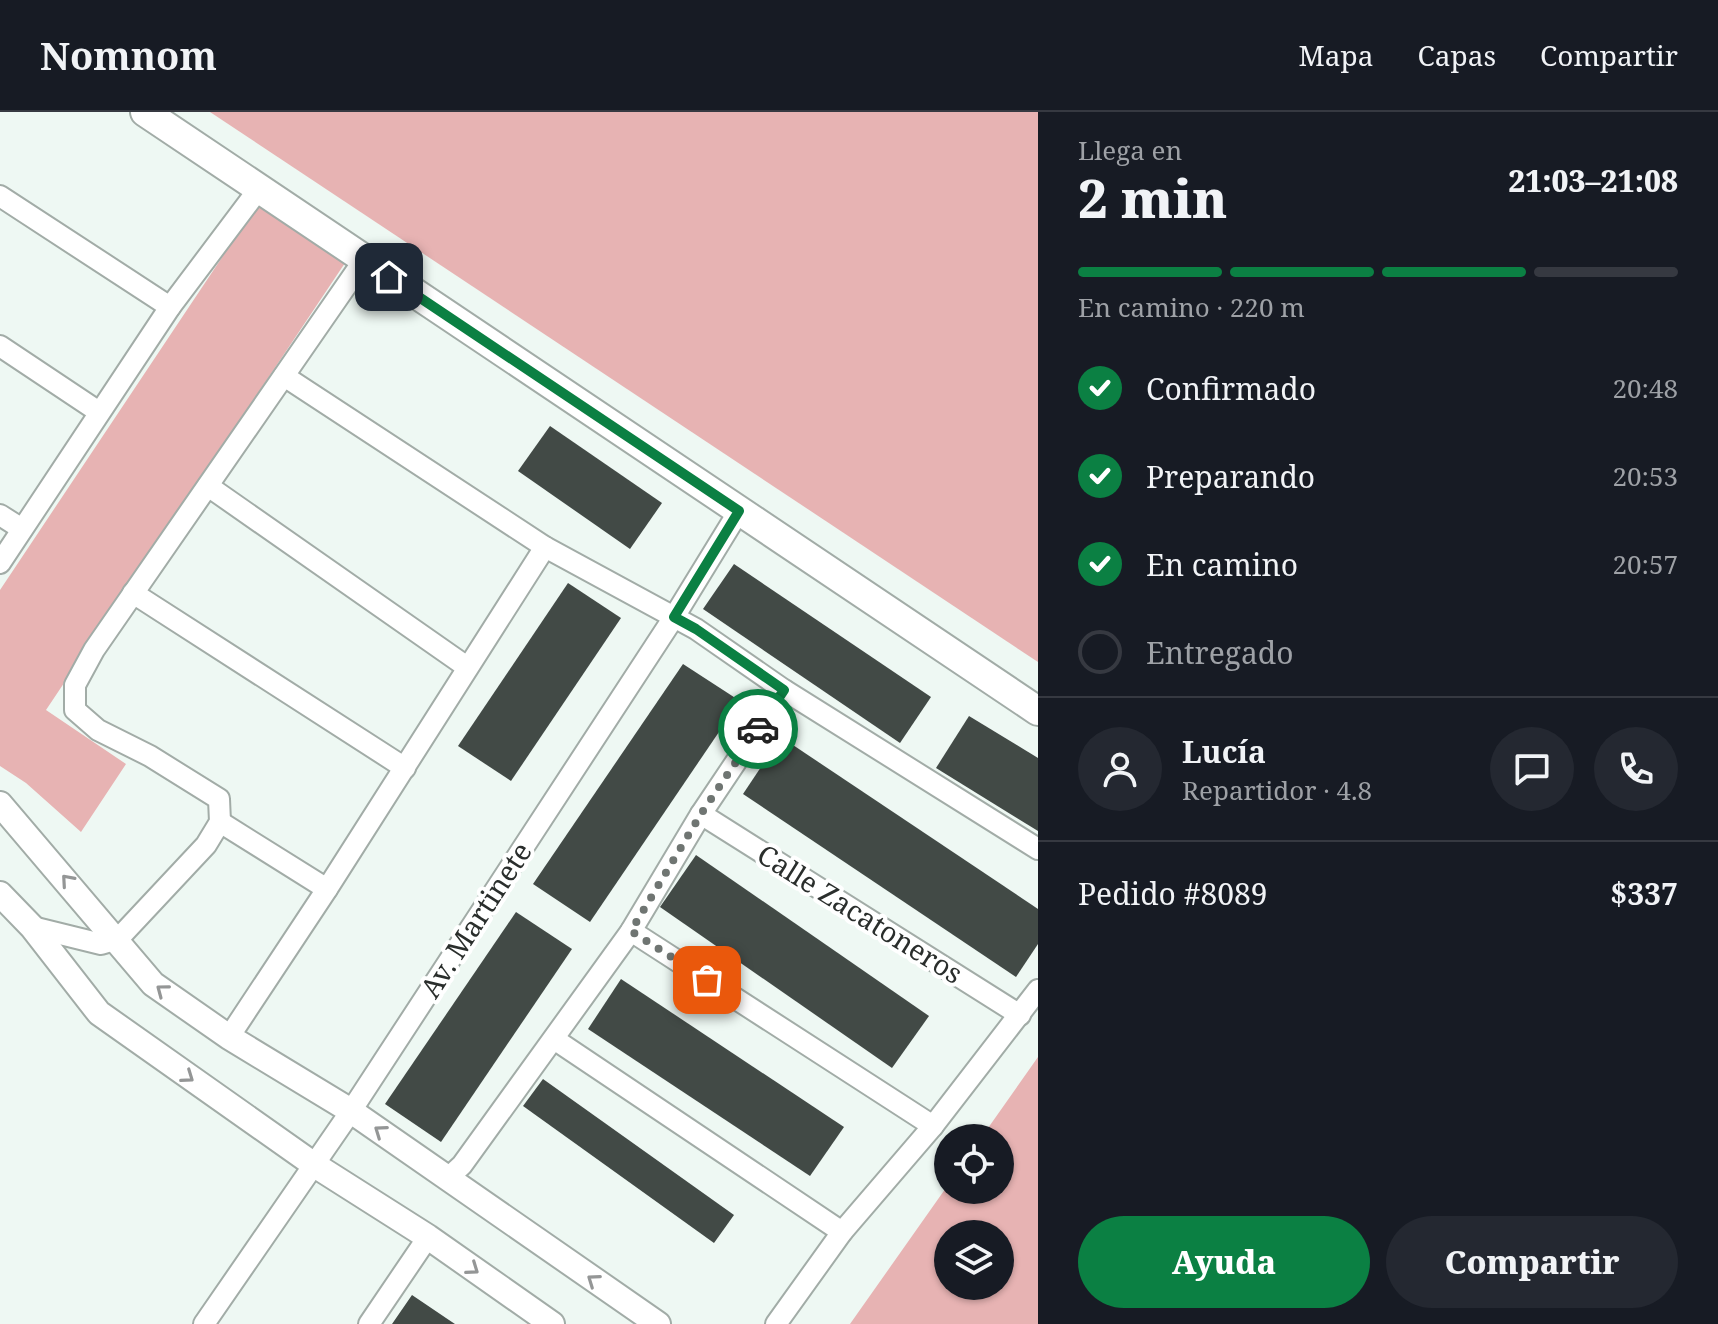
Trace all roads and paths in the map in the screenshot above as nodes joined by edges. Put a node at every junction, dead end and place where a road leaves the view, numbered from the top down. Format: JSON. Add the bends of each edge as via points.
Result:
{"nodes":[{"id":1,"x":145,"y":112,"type":"edge"},
{"id":2,"x":258,"y":190,"type":"junction"},
{"id":3,"x":0,"y":196,"type":"edge"},
{"id":4,"x":364,"y":260,"type":"junction"},
{"id":5,"x":170,"y":307,"type":"junction"},
{"id":6,"x":0,"y":346,"type":"edge"},
{"id":7,"x":284,"y":376,"type":"junction"},
{"id":8,"x":99,"y":412,"type":"junction"},
{"id":9,"x":208,"y":486,"type":"junction"},
{"id":10,"x":739,"y":511,"type":"junction"},
{"id":11,"x":0,"y":515,"type":"edge"},
{"id":12,"x":22,"y":529,"type":"junction"},
{"id":13,"x":545,"y":547,"type":"junction"},
{"id":14,"x":0,"y":563,"type":"edge"},
{"id":15,"x":133,"y":593,"type":"junction"},
{"id":16,"x":674,"y":617,"type":"junction"},
{"id":17,"x":467,"y":667,"type":"junction"},
{"id":18,"x":784,"y":690,"type":"junction"},
{"id":19,"x":1038,"y":711,"type":"edge"},
{"id":20,"x":405,"y":768,"type":"junction"},
{"id":21,"x":0,"y":804,"type":"edge"},
{"id":22,"x":701,"y":814,"type":"junction"},
{"id":23,"x":220,"y":822,"type":"junction"},
{"id":24,"x":1038,"y":849,"type":"edge"},
{"id":25,"x":327,"y":889,"type":"junction"},
{"id":26,"x":0,"y":894,"type":"edge"},
{"id":27,"x":32,"y":927,"type":"junction"},
{"id":28,"x":631,"y":931,"type":"junction"},
{"id":29,"x":118,"y":939,"type":"junction"},
{"id":30,"x":1038,"y":990,"type":"edge"},
{"id":31,"x":1020,"y":1015,"type":"junction"},
{"id":32,"x":229,"y":1037,"type":"junction"},
{"id":33,"x":554,"y":1039,"type":"junction"},
{"id":34,"x":351,"y":1111,"type":"junction"},
{"id":35,"x":933,"y":1126,"type":"junction"},
{"id":36,"x":313,"y":1164,"type":"junction"},
{"id":37,"x":454,"y":1172,"type":"junction"},
{"id":38,"x":842,"y":1232,"type":"junction"},
{"id":39,"x":428,"y":1237,"type":"junction"},
{"id":40,"x":204,"y":1324,"type":"edge"},
{"id":41,"x":369,"y":1324,"type":"edge"},
{"id":42,"x":552,"y":1324,"type":"edge"},
{"id":43,"x":658,"y":1324,"type":"edge"},
{"id":44,"x":776,"y":1324,"type":"edge"}],
"edges":[{"from":1,"to":2,"type":"main road"},
{"from":2,"to":4,"type":"main road"},
{"from":2,"to":5,"type":"street"},
{"from":3,"to":5,"type":"street"},
{"from":4,"to":7,"type":"street"},
{"from":4,"to":10,"type":"main road"},
{"from":5,"to":8,"type":"street"},
{"from":6,"to":8,"type":"street"},
{"from":7,"to":9,"type":"street"},
{"from":7,"to":13,"type":"street"},
{"from":8,"to":12,"type":"street"},
{"from":9,"to":15,"type":"street"},
{"from":9,"to":17,"type":"street"},
{"from":10,"to":16,"type":"street","name":"Av. Martinete"},
{"from":10,"to":19,"type":"main road"},
{"from":11,"to":12,"type":"street"},
{"from":12,"to":14,"type":"street"},
{"from":13,"to":16,"type":"street"},
{"from":13,"to":17,"type":"street"},
{"from":15,"to":20,"type":"street"},
{"from":15,"to":23,"type":"street","via":[[75,685],[75,710],[98,730],[219,799]]},
{"from":16,"to":18,"type":"street"},
{"from":16,"to":34,"type":"street","name":"Av. Martinete"},
{"from":17,"to":20,"type":"street"},
{"from":18,"to":22,"type":"street"},
{"from":18,"to":24,"type":"street"},
{"from":20,"to":25,"type":"street"},
{"from":29,"to":21,"type":"street","one_way":true},
{"from":22,"to":28,"type":"street"},
{"from":22,"to":31,"type":"street","name":"Calle Zacatoneros"},
{"from":23,"to":25,"type":"street"},
{"from":23,"to":29,"type":"street","via":[[206,845]]},
{"from":25,"to":32,"type":"street"},
{"from":26,"to":27,"type":"street"},
{"from":27,"to":29,"type":"street","via":[[101,944]]},
{"from":27,"to":36,"type":"street","one_way":true,"via":[[99,1013]]},
{"from":28,"to":33,"type":"street"},
{"from":28,"to":35,"type":"street"},
{"from":32,"to":29,"type":"street","one_way":true,"via":[[153,984]]},
{"from":30,"to":31,"type":"street"},
{"from":31,"to":35,"type":"street"},
{"from":32,"to":34,"type":"street"},
{"from":33,"to":37,"type":"street"},
{"from":33,"to":38,"type":"street"},
{"from":34,"to":36,"type":"street","name":"Av. Martinete"},
{"from":37,"to":34,"type":"street","one_way":true},
{"from":35,"to":38,"type":"street"},
{"from":36,"to":39,"type":"street"},
{"from":36,"to":40,"type":"street","name":"Av. Martinete"},
{"from":43,"to":37,"type":"street","one_way":true},
{"from":38,"to":44,"type":"street"},
{"from":39,"to":41,"type":"street"},
{"from":39,"to":42,"type":"street","one_way":true}]}
